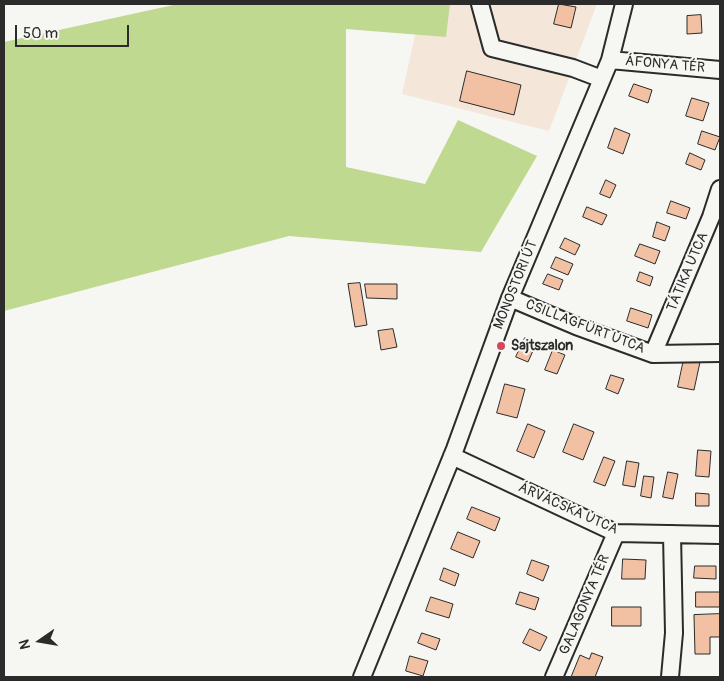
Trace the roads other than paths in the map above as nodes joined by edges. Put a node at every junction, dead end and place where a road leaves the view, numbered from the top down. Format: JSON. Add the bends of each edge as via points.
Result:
{"nodes":[{"id":1,"x":480,"y":4,"type":"edge"},
{"id":2,"x":624,"y":4,"type":"edge"},
{"id":3,"x":610,"y":60,"type":"junction"},
{"id":4,"x":720,"y":70,"type":"edge"},
{"id":5,"x":602,"y":79,"type":"junction"},
{"id":6,"x":720,"y":190,"type":"edge"},
{"id":7,"x":510,"y":298,"type":"junction"},
{"id":8,"x":720,"y":353,"type":"edge"},
{"id":9,"x":654,"y":354,"type":"junction"},
{"id":10,"x":452,"y":456,"type":"junction"},
{"id":11,"x":616,"y":533,"type":"junction"},
{"id":12,"x":672,"y":534,"type":"junction"},
{"id":13,"x":720,"y":535,"type":"edge"},
{"id":14,"x":362,"y":677,"type":"edge"},
{"id":15,"x":554,"y":677,"type":"edge"},
{"id":16,"x":670,"y":677,"type":"edge"}],
"edges":[{"from":1,"to":5,"type":"street","via":[[492,48],[573,68]]},
{"from":2,"to":3,"type":"street","name":"MONOSTORI ÚT"},
{"from":3,"to":4,"type":"street","name":"ÁFONYA TÉR"},
{"from":3,"to":5,"type":"street","name":"MONOSTORI ÚT"},
{"from":5,"to":7,"type":"street","name":"MONOSTORI ÚT"},
{"from":6,"to":9,"type":"street","name":"TÁTIKA UTCA"},
{"from":7,"to":9,"type":"street","name":"CSILLAGFÜRT UTCA"},
{"from":7,"to":10,"type":"street","name":"MONOSTORI ÚT"},
{"from":8,"to":9,"type":"street","name":"CSILLAGFÜRT UTCA"},
{"from":10,"to":11,"type":"street","name":"ÁRVÁCSKA UTCA"},
{"from":10,"to":14,"type":"street","name":"MONOSTORI ÚT"},
{"from":11,"to":12,"type":"street","name":"ÁRVÁCSKA UTCA"},
{"from":11,"to":15,"type":"street","name":"GALAGONYA TÉR"},
{"from":12,"to":13,"type":"street","name":"ÁRVÁCSKA UTCA"},
{"from":12,"to":16,"type":"street","via":[[674,633]]}]}
